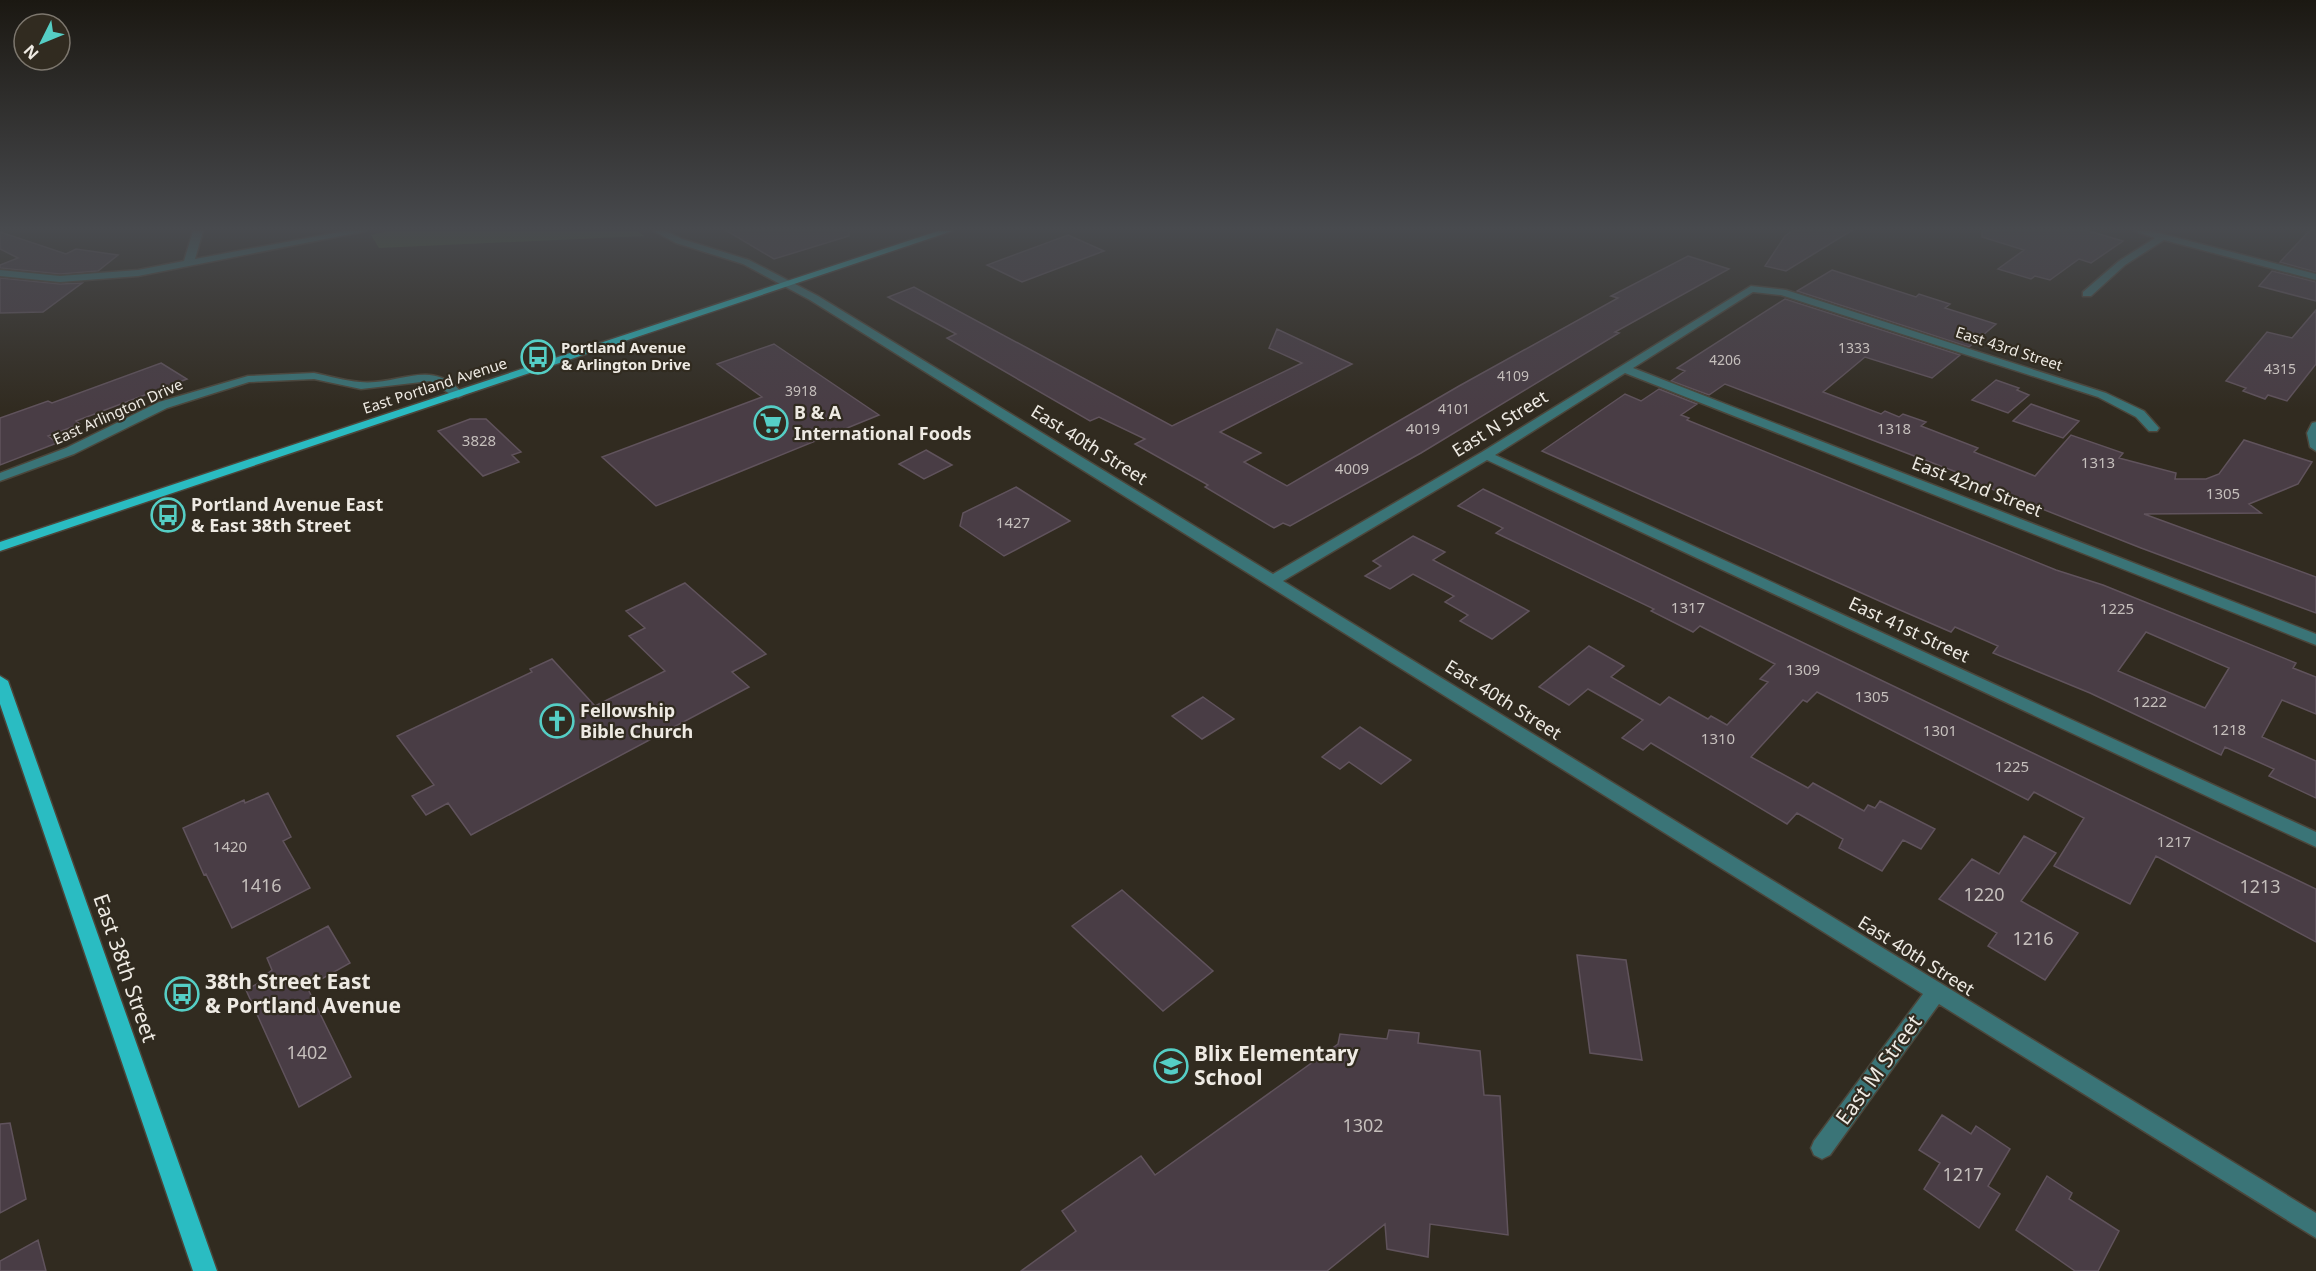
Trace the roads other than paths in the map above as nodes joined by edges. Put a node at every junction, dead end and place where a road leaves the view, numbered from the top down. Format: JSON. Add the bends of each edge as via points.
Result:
{"nodes":[{"id":1,"x":773,"y":290,"type":"edge"},
{"id":2,"x":798,"y":290,"type":"edge"},
{"id":3,"x":1753,"y":290,"type":"edge"},
{"id":4,"x":1770,"y":290,"type":"edge"},
{"id":5,"x":2091,"y":290,"type":"edge"},
{"id":6,"x":1744,"y":292,"type":"joint"},
{"id":7,"x":2087,"y":294,"type":"dead end"},
{"id":8,"x":1624,"y":368,"type":"junction"},
{"id":9,"x":458,"y":395,"type":"junction"},
{"id":10,"x":2316,"y":426,"type":"edge"},
{"id":11,"x":2153,"y":428,"type":"dead end"},
{"id":12,"x":2316,"y":447,"type":"edge"},
{"id":13,"x":1486,"y":455,"type":"junction"},
{"id":14,"x":0,"y":477,"type":"edge"},
{"id":15,"x":0,"y":547,"type":"edge"},
{"id":16,"x":1272,"y":581,"type":"junction"},
{"id":17,"x":2316,"y":640,"type":"edge"},
{"id":18,"x":0,"y":681,"type":"edge"},
{"id":19,"x":2316,"y":840,"type":"edge"},
{"id":20,"x":1937,"y":991,"type":"junction"},
{"id":21,"x":1822,"y":1148,"type":"dead end"},
{"id":22,"x":2316,"y":1226,"type":"edge"},
{"id":23,"x":205,"y":1271,"type":"edge"}],
"edges":[{"from":1,"to":9,"type":"main road","name":"East Portland Avenue"},
{"from":2,"to":16,"type":"street","name":"East 40th Street"},
{"from":3,"to":6,"type":"street","name":"East 43rd Street"},
{"from":4,"to":11,"type":"street","name":"East 43rd Street","via":[[2102,395],[2140,414]]},
{"from":5,"to":7,"type":"street"},
{"from":6,"to":8,"type":"street","name":"East N Street"},
{"from":8,"to":13,"type":"street","name":"East N Street"},
{"from":8,"to":17,"type":"street","name":"East 42nd Street"},
{"from":9,"to":14,"type":"street","name":"East Arlington Drive","via":[[431,377],[361,386],[314,376],[248,380],[163,405],[70,451]]},
{"from":9,"to":15,"type":"main road","name":"East Portland Avenue"},
{"from":10,"to":12,"type":"street"},
{"from":13,"to":16,"type":"street","name":"East N Street"},
{"from":13,"to":19,"type":"street","name":"East 41st Street"},
{"from":16,"to":20,"type":"street","name":"East 40th Street"},
{"from":18,"to":23,"type":"main road","name":"East 38th Street"},
{"from":20,"to":21,"type":"street","name":"East M Street"},
{"from":20,"to":22,"type":"street","name":"East 40th Street"}]}
